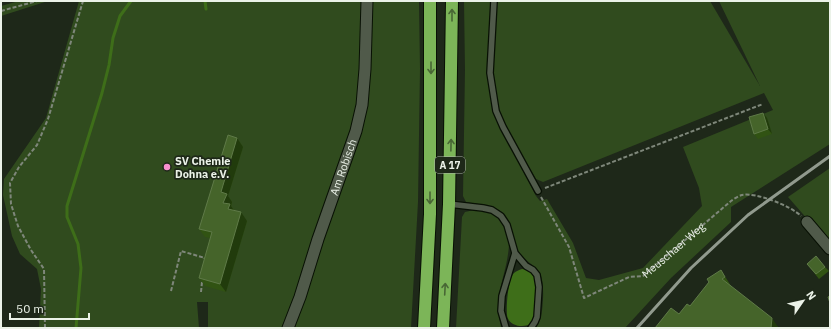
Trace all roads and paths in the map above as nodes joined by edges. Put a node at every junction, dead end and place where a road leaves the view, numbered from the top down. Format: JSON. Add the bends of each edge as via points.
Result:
{"nodes":[{"id":1,"x":37,"y":1,"type":"edge"},
{"id":2,"x":83,"y":1,"type":"edge"},
{"id":3,"x":367,"y":1,"type":"edge"},
{"id":4,"x":430,"y":1,"type":"edge"},
{"id":5,"x":452,"y":1,"type":"edge"},
{"id":6,"x":494,"y":1,"type":"edge"},
{"id":7,"x":1,"y":12,"type":"edge"},
{"id":8,"x":763,"y":104,"type":"dead end"},
{"id":9,"x":532,"y":181,"type":"junction"},
{"id":10,"x":538,"y":191,"type":"joint"},
{"id":11,"x":450,"y":204,"type":"junction"},
{"id":12,"x":807,"y":222,"type":"joint"},
{"id":13,"x":830,"y":249,"type":"edge"},
{"id":14,"x":515,"y":253,"type":"junction"},
{"id":15,"x":204,"y":265,"type":"edge"},
{"id":16,"x":202,"y":279,"type":"edge"},
{"id":17,"x":171,"y":291,"type":"dead end"},
{"id":18,"x":201,"y":292,"type":"dead end"},
{"id":19,"x":45,"y":328,"type":"edge"},
{"id":20,"x":288,"y":328,"type":"edge"},
{"id":21,"x":424,"y":328,"type":"edge"},
{"id":22,"x":443,"y":328,"type":"edge"},
{"id":23,"x":506,"y":328,"type":"edge"},
{"id":24,"x":531,"y":328,"type":"edge"}],
"edges":[{"from":1,"to":7,"type":"path"},
{"from":2,"to":19,"type":"path","via":[[48,119],[37,145],[10,183],[11,204],[18,226],[44,269]]},
{"from":3,"to":20,"type":"street","name":"Am Robisch","via":[[366,62],[362,105],[356,131]]},
{"from":4,"to":21,"type":"highway","number":"A 17","one_way":true,"via":[[430,214]]},
{"from":11,"to":5,"type":"highway","number":"A 17","one_way":true},
{"from":6,"to":9,"type":"lane","via":[[490,73],[496,111]]},
{"from":8,"to":9,"type":"path","via":[[549,188],[540,187]]},
{"from":9,"to":10,"type":"lane"},
{"from":10,"to":12,"type":"path","name":"Meuschaer Weg","via":[[569,247],[584,298],[629,277],[643,276],[731,201],[743,195],[757,196],[790,208]]},
{"from":11,"to":14,"type":"lane","via":[[488,209],[501,216],[507,225]]},
{"from":22,"to":11,"type":"highway","number":"A 17","one_way":true},
{"from":12,"to":13,"type":"street"},
{"from":14,"to":23,"type":"lane","via":[[502,296]]},
{"from":14,"to":24,"type":"lane","via":[[533,270],[539,282],[537,317]]},
{"from":15,"to":17,"type":"path","via":[[205,258],[181,252]]},
{"from":16,"to":18,"type":"path"}]}
